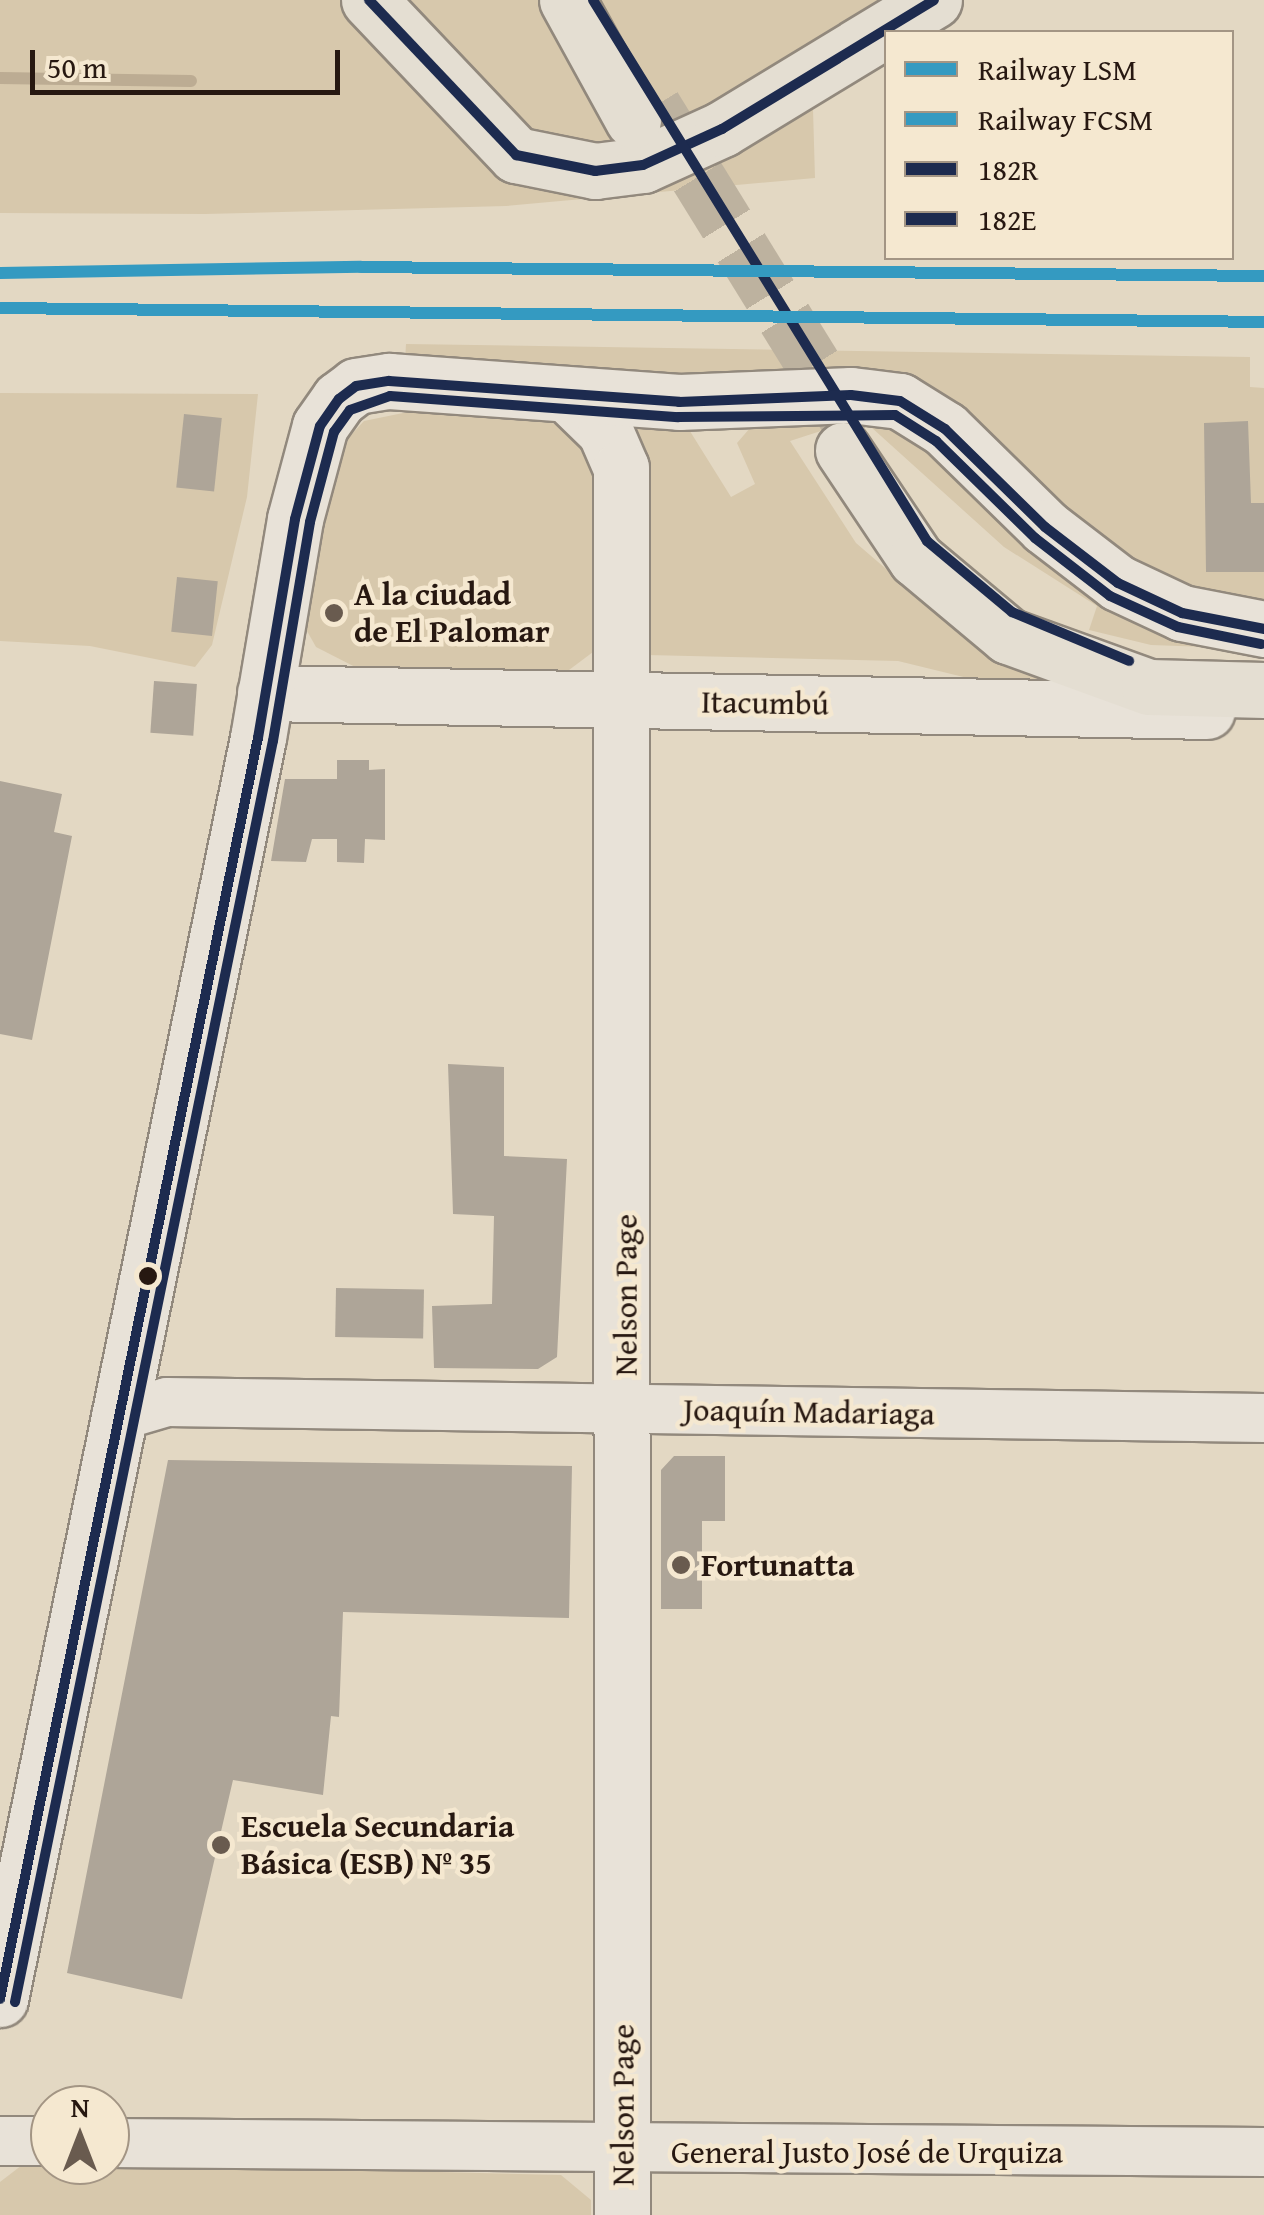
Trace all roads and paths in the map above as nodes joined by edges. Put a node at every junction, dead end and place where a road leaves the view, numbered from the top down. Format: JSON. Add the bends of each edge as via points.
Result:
{"nodes":[{"id":1,"x":369,"y":0,"type":"edge"},
{"id":2,"x":568,"y":0,"type":"edge"},
{"id":3,"x":594,"y":0,"type":"edge"},
{"id":4,"x":934,"y":0,"type":"edge"},
{"id":5,"x":884,"y":30,"type":"edge"},
{"id":6,"x":884,"y":30,"type":"edge"},
{"id":7,"x":568,"y":394,"type":"junction"},
{"id":8,"x":1264,"y":628,"type":"edge"},
{"id":9,"x":1264,"y":666,"type":"edge"},
{"id":10,"x":1264,"y":690,"type":"edge"},
{"id":11,"x":265,"y":693,"type":"junction"},
{"id":12,"x":622,"y":700,"type":"junction"},
{"id":13,"x":1264,"y":712,"type":"edge"},
{"id":14,"x":626,"y":1410,"type":"junction"},
{"id":15,"x":116,"y":1417,"type":"junction"},
{"id":16,"x":1264,"y":1418,"type":"edge"},
{"id":17,"x":0,"y":1999,"type":"edge"},
{"id":18,"x":0,"y":2140,"type":"edge"},
{"id":19,"x":30,"y":2141,"type":"edge"},
{"id":20,"x":130,"y":2142,"type":"edge"},
{"id":21,"x":624,"y":2152,"type":"junction"},
{"id":22,"x":1264,"y":2152,"type":"edge"},
{"id":23,"x":622,"y":2215,"type":"edge"}],
"edges":[{"from":1,"to":5,"type":"main road","via":[[516,155],[595,170],[644,165],[722,128]]},
{"from":2,"to":3,"type":"main road","via":[[643,113]]},
{"from":4,"to":6,"type":"main road"},
{"from":7,"to":8,"type":"street","via":[[900,401],[946,429],[1044,527],[1118,583],[1182,613]]},
{"from":7,"to":11,"type":"street","via":[[389,381],[356,386],[320,426]]},
{"from":7,"to":12,"type":"street","name":"Nelson Page","via":[[605,431],[621,468]]},
{"from":9,"to":10,"type":"main road","via":[[1142,664],[1012,612],[927,541],[852,444],[916,559],[1008,636],[1150,687]]},
{"from":11,"to":12,"type":"street","name":"Itacumbú"},
{"from":11,"to":15,"type":"street"},
{"from":12,"to":13,"type":"street","name":"Itacumbú"},
{"from":12,"to":14,"type":"street","name":"Nelson Page"},
{"from":14,"to":15,"type":"street","name":"Joaquín Madariaga","via":[[166,1402]]},
{"from":14,"to":16,"type":"street","name":"Joaquín Madariaga"},
{"from":14,"to":21,"type":"street","name":"Nelson Page"},
{"from":15,"to":17,"type":"street"},
{"from":18,"to":19,"type":"street"},
{"from":20,"to":21,"type":"street","name":"General Justo José de Urquiza"},
{"from":21,"to":22,"type":"street","name":"General Justo José de Urquiza"},
{"from":21,"to":23,"type":"street","name":"Nelson Page"}]}
